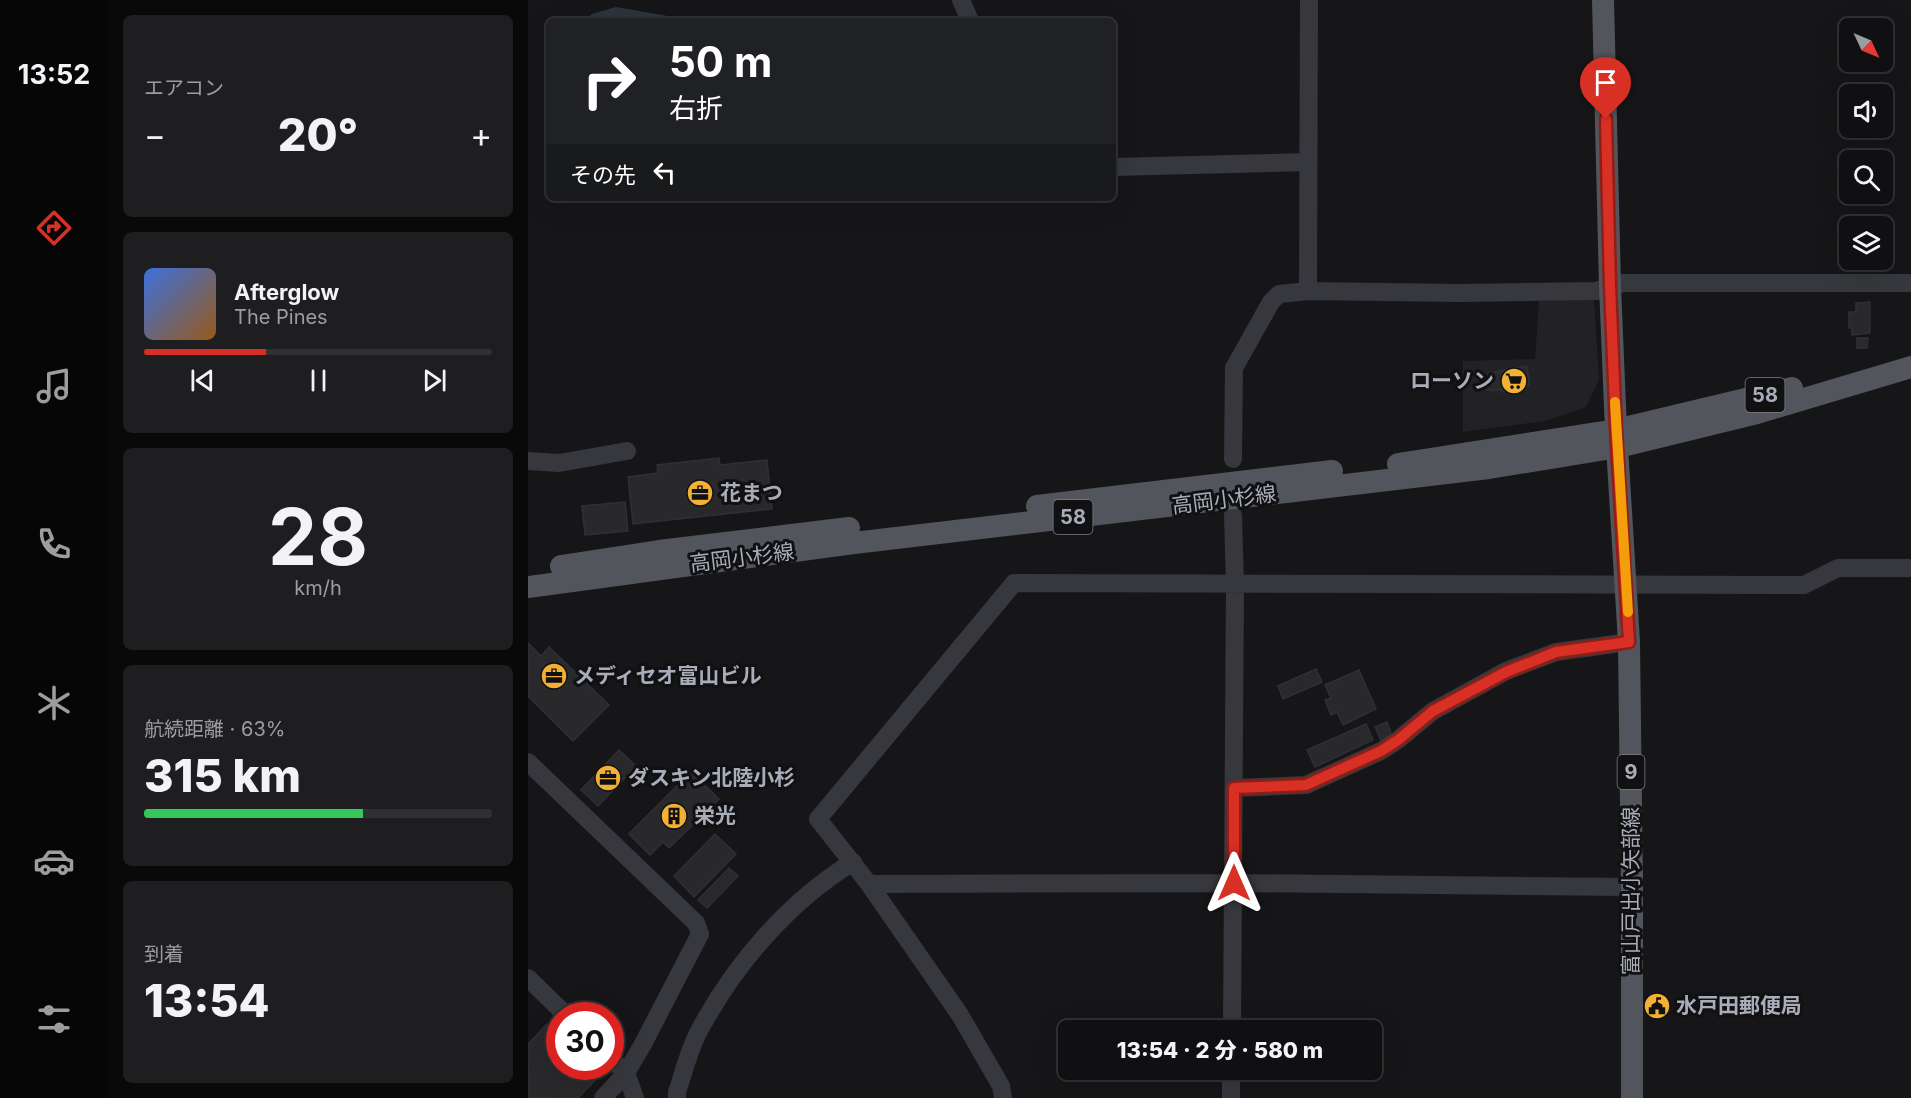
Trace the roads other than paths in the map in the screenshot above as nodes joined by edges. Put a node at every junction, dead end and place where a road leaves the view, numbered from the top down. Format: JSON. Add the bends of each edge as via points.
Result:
{"nodes":[{"id":1,"x":961,"y":0,"type":"edge"},
{"id":2,"x":1309,"y":0,"type":"edge"},
{"id":3,"x":1603,"y":0,"type":"edge"},
{"id":4,"x":969,"y":18,"type":"edge"},
{"id":5,"x":1308,"y":162,"type":"junction"},
{"id":6,"x":1116,"y":166,"type":"edge"},
{"id":7,"x":1911,"y":284,"type":"edge"},
{"id":8,"x":1610,"y":286,"type":"junction"},
{"id":9,"x":1308,"y":291,"type":"junction"},
{"id":10,"x":1911,"y":351,"type":"edge"},
{"id":11,"x":1911,"y":367,"type":"edge"},
{"id":12,"x":1617,"y":439,"type":"junction"},
{"id":13,"x":627,"y":451,"type":"dead end"},
{"id":14,"x":1233,"y":459,"type":"dead end"},
{"id":15,"x":528,"y":461,"type":"edge"},
{"id":16,"x":1233,"y":515,"type":"dead end"},
{"id":17,"x":1911,"y":568,"type":"edge"},
{"id":18,"x":528,"y":571,"type":"edge"},
{"id":19,"x":1235,"y":584,"type":"junction"},
{"id":20,"x":528,"y":586,"type":"edge"},
{"id":21,"x":1627,"y":586,"type":"junction"},
{"id":22,"x":1629,"y":642,"type":"junction"},
{"id":23,"x":528,"y":762,"type":"edge"},
{"id":24,"x":1234,"y":788,"type":"junction"},
{"id":25,"x":853,"y":862,"type":"junction"},
{"id":26,"x":1234,"y":883,"type":"junction"},
{"id":27,"x":869,"y":884,"type":"junction"},
{"id":28,"x":1632,"y":887,"type":"junction"},
{"id":29,"x":528,"y":978,"type":"edge"},
{"id":30,"x":553,"y":1002,"type":"edge"},
{"id":31,"x":1232,"y":1020,"type":"edge"},
{"id":32,"x":626,"y":1073,"type":"junction"},
{"id":33,"x":1231,"y":1080,"type":"edge"},
{"id":34,"x":603,"y":1098,"type":"edge"},
{"id":35,"x":635,"y":1098,"type":"edge"},
{"id":36,"x":678,"y":1098,"type":"edge"},
{"id":37,"x":1003,"y":1098,"type":"edge"},
{"id":38,"x":1231,"y":1098,"type":"edge"},
{"id":39,"x":1632,"y":1098,"type":"edge"}],
"edges":[{"from":1,"to":4,"type":"street"},
{"from":2,"to":5,"type":"street"},
{"from":3,"to":8,"type":"main road","name":"富山戸出小矢部線","number":"9"},
{"from":5,"to":6,"type":"street"},
{"from":5,"to":9,"type":"street"},
{"from":7,"to":8,"type":"street","via":[[1670,282]]},
{"from":8,"to":9,"type":"street","via":[[1596,291]]},
{"from":8,"to":12,"type":"main road","name":"富山戸出小矢部線","number":"9"},
{"from":9,"to":14,"type":"street","via":[[1279,294],[1270,302],[1234,368]]},
{"from":10,"to":12,"type":"main road","name":"高岡小杉線","number":"58"},
{"from":11,"to":12,"type":"main road","name":"高岡小杉線","number":"58","via":[[1757,413]]},
{"from":12,"to":18,"type":"main road","name":"高岡小杉線","number":"58","via":[[659,551]]},
{"from":12,"to":20,"type":"main road","name":"高岡小杉線","number":"58","via":[[1489,468]]},
{"from":12,"to":21,"type":"main road","name":"富山戸出小矢部線","number":"9"},
{"from":13,"to":15,"type":"street","via":[[559,463]]},
{"from":16,"to":19,"type":"street"},
{"from":17,"to":21,"type":"street","via":[[1838,568],[1804,585]]},
{"from":19,"to":21,"type":"street"},
{"from":19,"to":24,"type":"street"},
{"from":19,"to":25,"type":"street","via":[[1014,583],[818,819]]},
{"from":21,"to":22,"type":"main road","name":"富山戸出小矢部線","number":"9"},
{"from":22,"to":24,"type":"street","via":[[1556,652],[1506,672],[1433,711],[1381,751],[1306,785]]},
{"from":22,"to":28,"type":"main road","name":"富山戸出小矢部線","number":"9"},
{"from":23,"to":32,"type":"street","via":[[696,923],[700,934]]},
{"from":24,"to":26,"type":"street"},
{"from":25,"to":27,"type":"street"},
{"from":25,"to":36,"type":"street","via":[[802,898],[741,964],[698,1032]]},
{"from":26,"to":27,"type":"street"},
{"from":26,"to":28,"type":"street"},
{"from":26,"to":31,"type":"street"},
{"from":27,"to":37,"type":"street","via":[[960,1015],[1001,1086]]},
{"from":28,"to":39,"type":"main road","name":"富山戸出小矢部線","number":"9"},
{"from":29,"to":30,"type":"street"},
{"from":32,"to":34,"type":"street"},
{"from":32,"to":35,"type":"street"},
{"from":33,"to":38,"type":"street"}]}
